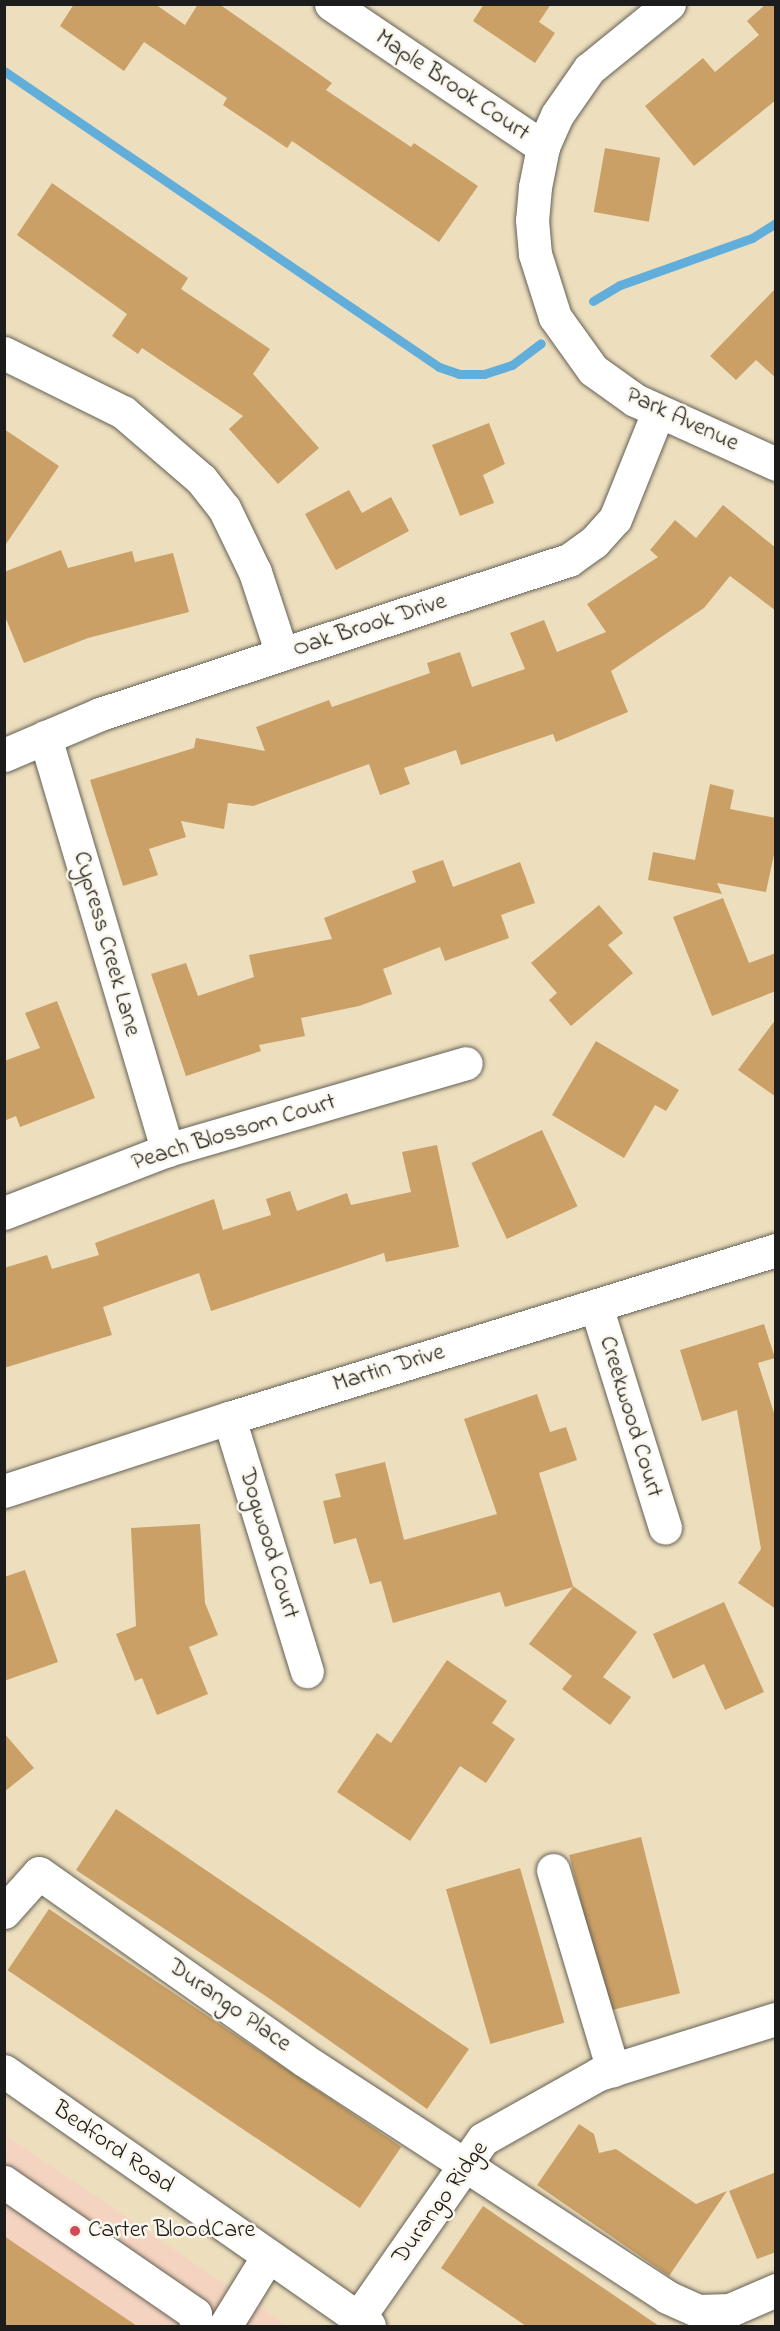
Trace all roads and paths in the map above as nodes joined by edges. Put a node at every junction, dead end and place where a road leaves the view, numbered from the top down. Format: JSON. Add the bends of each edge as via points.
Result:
{"nodes":[{"id":1,"x":331,"y":4,"type":"edge"},
{"id":2,"x":669,"y":4,"type":"edge"},
{"id":3,"x":543,"y":147,"type":"junction"},
{"id":4,"x":4,"y":353,"type":"edge"},
{"id":5,"x":658,"y":412,"type":"junction"},
{"id":6,"x":776,"y":464,"type":"edge"},
{"id":7,"x":282,"y":654,"type":"junction"},
{"id":8,"x":45,"y":737,"type":"junction"},
{"id":9,"x":4,"y":755,"type":"edge"},
{"id":10,"x":466,"y":1064,"type":"dead end"},
{"id":11,"x":167,"y":1150,"type":"junction"},
{"id":12,"x":4,"y":1213,"type":"edge"},
{"id":13,"x":776,"y":1250,"type":"edge"},
{"id":14,"x":596,"y":1306,"type":"junction"},
{"id":15,"x":229,"y":1418,"type":"junction"},
{"id":16,"x":4,"y":1491,"type":"edge"},
{"id":17,"x":664,"y":1528,"type":"dead end"},
{"id":18,"x":307,"y":1671,"type":"dead end"},
{"id":19,"x":554,"y":1870,"type":"dead end"},
{"id":20,"x":4,"y":1912,"type":"edge"},
{"id":21,"x":776,"y":2019,"type":"edge"},
{"id":22,"x":613,"y":2070,"type":"junction"},
{"id":23,"x":4,"y":2072,"type":"edge"},
{"id":24,"x":466,"y":2163,"type":"junction"},
{"id":25,"x":4,"y":2182,"type":"edge"},
{"id":26,"x":268,"y":2256,"type":"junction"},
{"id":27,"x":776,"y":2290,"type":"edge"},
{"id":28,"x":364,"y":2322,"type":"edge"},
{"id":29,"x":196,"y":2326,"type":"edge"},
{"id":30,"x":225,"y":2326,"type":"edge"}],
"edges":[{"from":1,"to":3,"type":"street","name":"Maple Brook Court"},
{"from":2,"to":3,"type":"street","name":"Park Avenue","via":[[589,69],[557,115]]},
{"from":3,"to":5,"type":"street","name":"Park Avenue","via":[[532,220],[535,254],[555,317],[593,370],[613,387]]},
{"from":4,"to":7,"type":"street","via":[[123,412],[201,479],[224,508],[255,572]]},
{"from":5,"to":6,"type":"street","name":"Park Avenue"},
{"from":5,"to":7,"type":"street","name":"Oak Brook Drive","via":[[615,519],[594,542],[569,560]]},
{"from":7,"to":8,"type":"street","name":"Oak Brook Drive","via":[[100,714]]},
{"from":8,"to":9,"type":"street","name":"Oak Brook Drive"},
{"from":8,"to":11,"type":"street","name":"Cypress Creek Lane"},
{"from":10,"to":11,"type":"street","name":"Peach Blossom Court"},
{"from":11,"to":12,"type":"street","name":"Peach Blossom Court"},
{"from":13,"to":14,"type":"street","name":"Martin Drive"},
{"from":14,"to":15,"type":"street","name":"Martin Drive"},
{"from":14,"to":17,"type":"street","name":"Creekwood Court"},
{"from":15,"to":16,"type":"street","name":"Martin Drive"},
{"from":15,"to":18,"type":"street","name":"Dogwood Court"},
{"from":19,"to":22,"type":"street"},
{"from":20,"to":24,"type":"street","name":"Durango Place","via":[[39,1873],[304,2060]]},
{"from":21,"to":22,"type":"street","name":"Durango Ridge"},
{"from":22,"to":24,"type":"street","name":"Durango Ridge","via":[[599,2074],[483,2139]]},
{"from":23,"to":26,"type":"street","name":"Bedford Road"},
{"from":24,"to":27,"type":"street","via":[[667,2297],[699,2311],[730,2310]]},
{"from":24,"to":28,"type":"street","name":"Durango Ridge"},
{"from":25,"to":29,"type":"street","via":[[195,2314]]},
{"from":26,"to":28,"type":"street","name":"Bedford Road"},
{"from":26,"to":30,"type":"street"}]}
